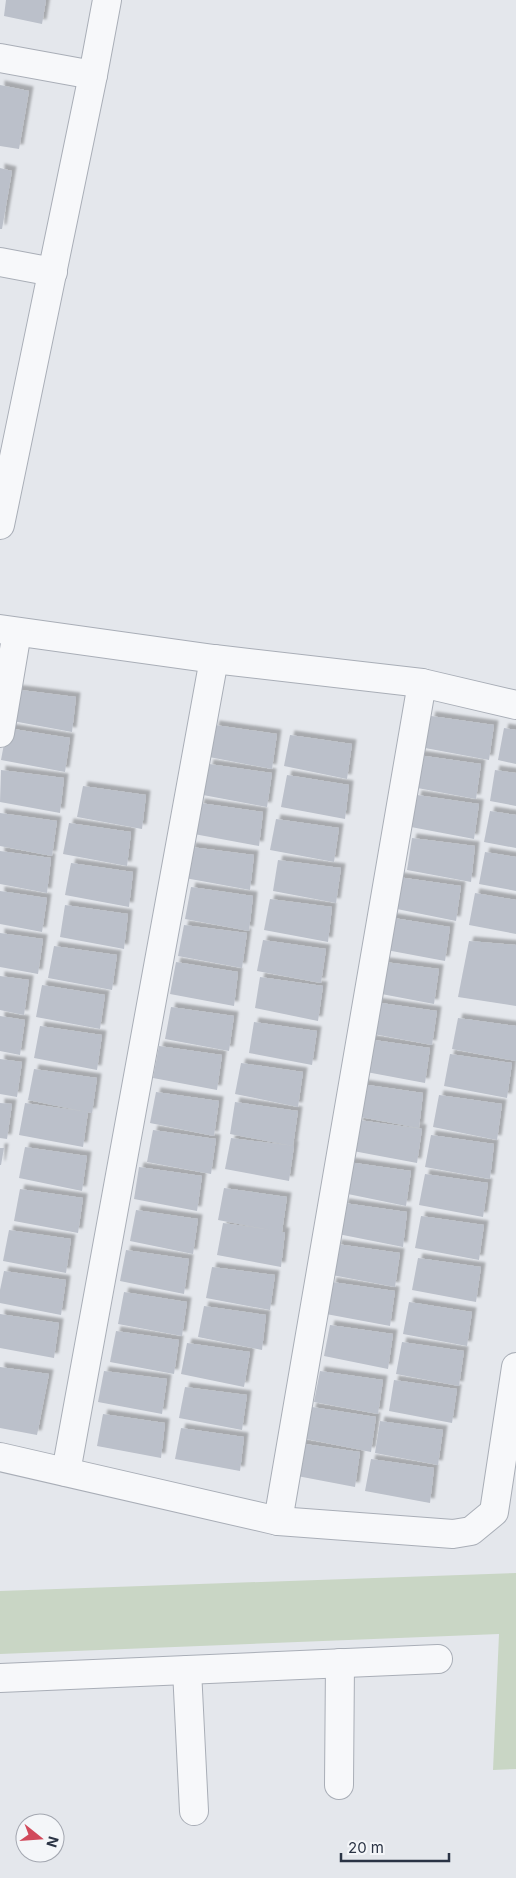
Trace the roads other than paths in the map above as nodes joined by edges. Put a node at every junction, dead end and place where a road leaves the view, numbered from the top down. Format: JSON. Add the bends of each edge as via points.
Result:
{"nodes":[{"id":1,"x":107,"y":0,"type":"edge"},
{"id":2,"x":0,"y":58,"type":"edge"},
{"id":3,"x":94,"y":75,"type":"junction"},
{"id":4,"x":0,"y":262,"type":"edge"},
{"id":5,"x":53,"y":272,"type":"junction"},
{"id":6,"x":5,"y":481,"type":"edge"},
{"id":7,"x":0,"y":525,"type":"edge"},
{"id":8,"x":8,"y":630,"type":"edge"},
{"id":9,"x":214,"y":659,"type":"junction"},
{"id":10,"x":422,"y":683,"type":"junction"},
{"id":11,"x":516,"y":705,"type":"edge"},
{"id":12,"x":0,"y":734,"type":"edge"},
{"id":13,"x":516,"y":1367,"type":"edge"},
{"id":14,"x":0,"y":1457,"type":"edge"},
{"id":15,"x":66,"y":1472,"type":"junction"},
{"id":16,"x":278,"y":1521,"type":"junction"},
{"id":17,"x":438,"y":1659,"type":"dead end"},
{"id":18,"x":340,"y":1663,"type":"junction"},
{"id":19,"x":187,"y":1670,"type":"junction"},
{"id":20,"x":0,"y":1678,"type":"edge"},
{"id":21,"x":339,"y":1785,"type":"dead end"},
{"id":22,"x":194,"y":1811,"type":"dead end"}],
"edges":[{"from":1,"to":3,"type":"street"},
{"from":2,"to":3,"type":"street"},
{"from":3,"to":5,"type":"street"},
{"from":4,"to":5,"type":"street"},
{"from":5,"to":6,"type":"street"},
{"from":6,"to":7,"type":"street"},
{"from":8,"to":9,"type":"street"},
{"from":8,"to":12,"type":"street"},
{"from":9,"to":10,"type":"street"},
{"from":9,"to":15,"type":"street"},
{"from":10,"to":11,"type":"street"},
{"from":10,"to":16,"type":"street"},
{"from":13,"to":16,"type":"street","via":[[494,1512],[471,1531],[453,1534]]},
{"from":14,"to":15,"type":"street"},
{"from":15,"to":16,"type":"street"},
{"from":17,"to":18,"type":"street"},
{"from":18,"to":19,"type":"street"},
{"from":18,"to":21,"type":"street"},
{"from":19,"to":20,"type":"street"},
{"from":19,"to":22,"type":"street"}]}
